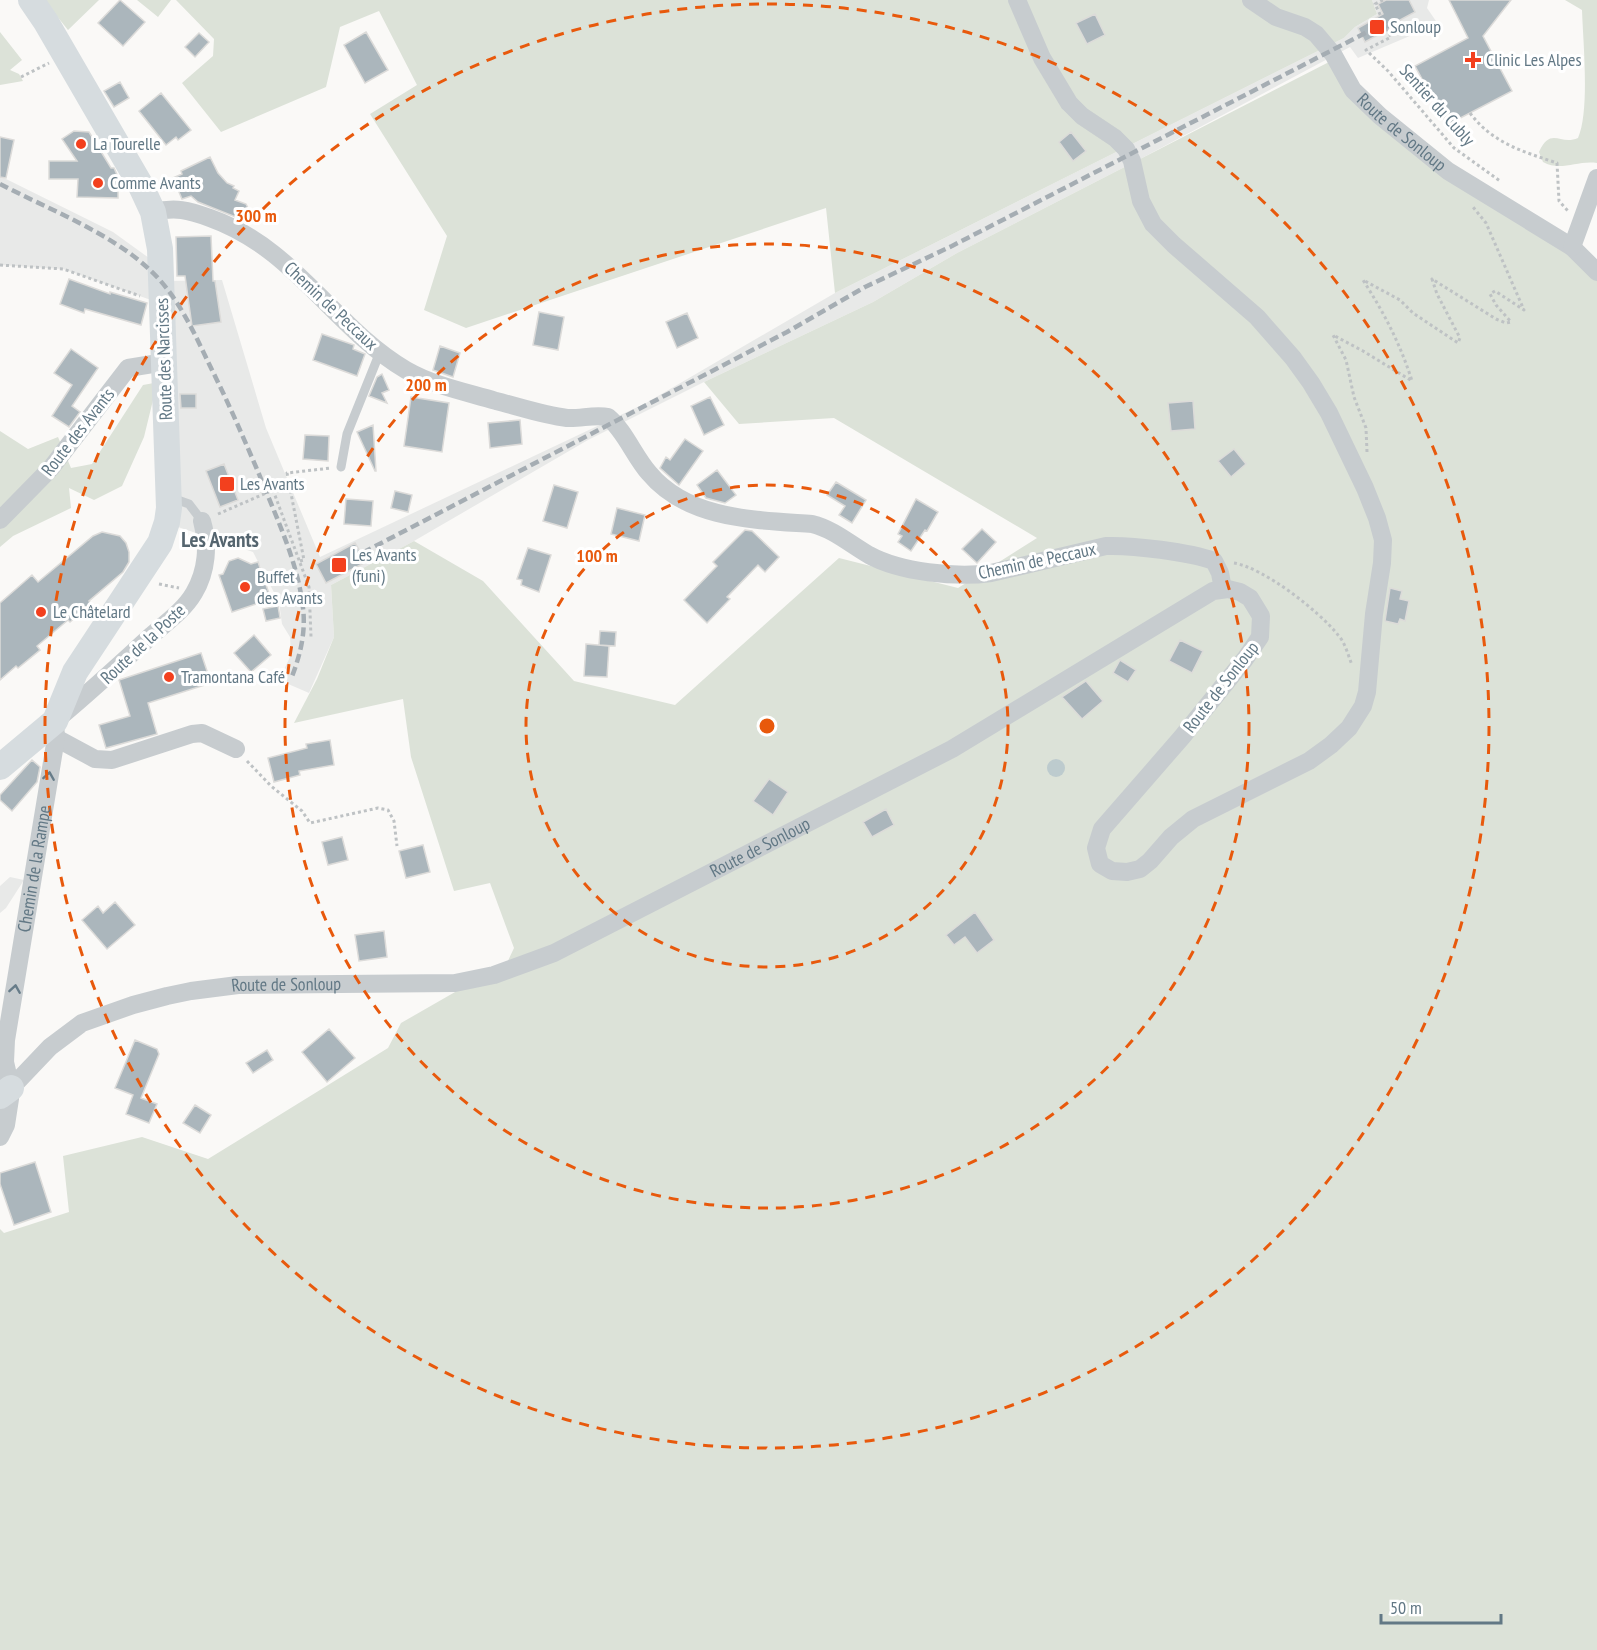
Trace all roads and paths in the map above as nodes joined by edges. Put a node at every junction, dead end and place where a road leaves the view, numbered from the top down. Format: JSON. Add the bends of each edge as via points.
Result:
{"nodes":[{"id":1,"x":31,"y":0,"type":"edge"},
{"id":2,"x":1017,"y":0,"type":"edge"},
{"id":3,"x":1251,"y":0,"type":"edge"},
{"id":4,"x":1383,"y":0,"type":"edge"},
{"id":5,"x":65,"y":56,"type":"junction"},
{"id":6,"x":21,"y":77,"type":"dead end"},
{"id":7,"x":1470,"y":113,"type":"dead end"},
{"id":8,"x":1458,"y":178,"type":"junction"},
{"id":9,"x":1597,"y":178,"type":"edge"},
{"id":10,"x":1501,"y":182,"type":"dead end"},
{"id":11,"x":1568,"y":212,"type":"dead end"},
{"id":12,"x":153,"y":213,"type":"junction"},
{"id":13,"x":1572,"y":247,"type":"junction"},
{"id":14,"x":0,"y":265,"type":"edge"},
{"id":15,"x":1597,"y":272,"type":"edge"},
{"id":16,"x":162,"y":306,"type":"junction"},
{"id":17,"x":380,"y":352,"type":"junction"},
{"id":18,"x":165,"y":362,"type":"junction"},
{"id":19,"x":1366,"y":428,"type":"dead end"},
{"id":20,"x":341,"y":467,"type":"joint"},
{"id":21,"x":169,"y":498,"type":"junction"},
{"id":22,"x":0,"y":520,"type":"edge"},
{"id":23,"x":202,"y":521,"type":"junction"},
{"id":24,"x":300,"y":561,"type":"junction"},
{"id":25,"x":1214,"y":561,"type":"junction"},
{"id":26,"x":137,"y":579,"type":"junction"},
{"id":27,"x":1223,"y":589,"type":"junction"},
{"id":28,"x":195,"y":591,"type":"junction"},
{"id":29,"x":311,"y":637,"type":"dead end"},
{"id":30,"x":1367,"y":692,"type":"junction"},
{"id":31,"x":55,"y":729,"type":"junction"},
{"id":32,"x":236,"y":749,"type":"joint"},
{"id":33,"x":0,"y":766,"type":"edge"},
{"id":34,"x":397,"y":846,"type":"dead end"},
{"id":35,"x":5,"y":1092,"type":"edge"},
{"id":36,"x":0,"y":1137,"type":"edge"}],
"edges":[{"from":1,"to":5,"type":"street","name":"Route des Narcisses"},
{"from":2,"to":30,"type":"street","name":"Route de Sonloup","via":[[1045,63],[1070,103],[1126,149],[1141,201],[1153,224],[1263,324],[1303,371],[1329,412],[1371,503],[1383,540]]},
{"from":3,"to":8,"type":"street","name":"Route de Sonloup","via":[[1276,17],[1316,34],[1333,54],[1353,90]]},
{"from":4,"to":10,"type":"path","name":"Sentier du Cubly","via":[[1375,4],[1391,37],[1366,50],[1454,148]]},
{"from":5,"to":6,"type":"path"},
{"from":5,"to":12,"type":"street","name":"Route des Narcisses"},
{"from":7,"to":11,"type":"path","via":[[1480,127],[1501,142],[1557,163],[1559,201]]},
{"from":8,"to":13,"type":"street","name":"Route de Sonloup"},
{"from":8,"to":19,"type":"path","via":[[1486,223],[1524,310],[1495,291],[1490,294],[1511,322],[1506,323],[1432,279],[1460,338],[1458,342],[1400,300],[1363,280],[1384,312],[1412,381],[1333,335],[1346,360],[1354,398]]},
{"from":9,"to":13,"type":"street"},
{"from":12,"to":16,"type":"street","name":"Route des Narcisses","via":[[160,249]]},
{"from":12,"to":17,"type":"street","name":"Chemin de Peccaux","via":[[170,208],[191,212],[258,242],[293,268]]},
{"from":13,"to":15,"type":"street","name":"Route de Sonloup"},
{"from":14,"to":16,"type":"path","via":[[63,269]]},
{"from":16,"to":18,"type":"street","name":"Route des Narcisses"},
{"from":17,"to":20,"type":"lane","via":[[347,434]]},
{"from":17,"to":25,"type":"street","name":"Chemin de Peccaux","via":[[406,370],[440,385],[547,414],[608,417],[649,473],[687,503],[746,520],[822,527],[868,555],[900,567],[972,576],[1120,545]]},
{"from":18,"to":21,"type":"street","name":"Route des Narcisses"},
{"from":18,"to":22,"type":"street","name":"Route des Avants","via":[[128,368],[51,468]]},
{"from":20,"to":24,"type":"path","via":[[287,473],[304,560]]},
{"from":21,"to":23,"type":"lane","via":[[189,504]]},
{"from":21,"to":26,"type":"street","name":"Route des Narcisses","via":[[162,537]]},
{"from":23,"to":24,"type":"path","via":[[273,490]]},
{"from":23,"to":28,"type":"street","name":"Route de la Poste","via":[[207,546]]},
{"from":24,"to":29,"type":"path","via":[[309,586]]},
{"from":25,"to":27,"type":"street"},
{"from":25,"to":30,"type":"path","via":[[1260,572],[1308,606],[1340,636]]},
{"from":26,"to":28,"type":"path"},
{"from":26,"to":31,"type":"street","name":"Route des Narcisses","via":[[75,672]]},
{"from":27,"to":30,"type":"street","name":"Route de Sonloup","via":[[1240,592],[1255,603],[1261,616],[1260,637],[1199,716],[1102,829],[1096,848],[1097,859],[1104,867],[1120,872],[1140,869],[1193,819],[1309,761],[1349,728]]},
{"from":27,"to":35,"type":"street","name":"Route de Sonloup","via":[[1204,595],[952,749],[554,953],[494,975],[455,983],[238,985],[167,996],[82,1023],[50,1047]]},
{"from":28,"to":31,"type":"street","name":"Route de la Poste","via":[[176,614]]},
{"from":31,"to":32,"type":"street","via":[[101,760],[202,733]]},
{"from":31,"to":33,"type":"street"},
{"from":35,"to":31,"type":"street","name":"Chemin de la Rampe","one_way":true,"via":[[6,1040]]},
{"from":32,"to":34,"type":"path","via":[[271,786],[302,811],[310,824],[378,808],[388,810],[394,821]]},
{"from":35,"to":36,"type":"street","name":"Chemin de la Rampe","via":[[8,1118]]}]}
